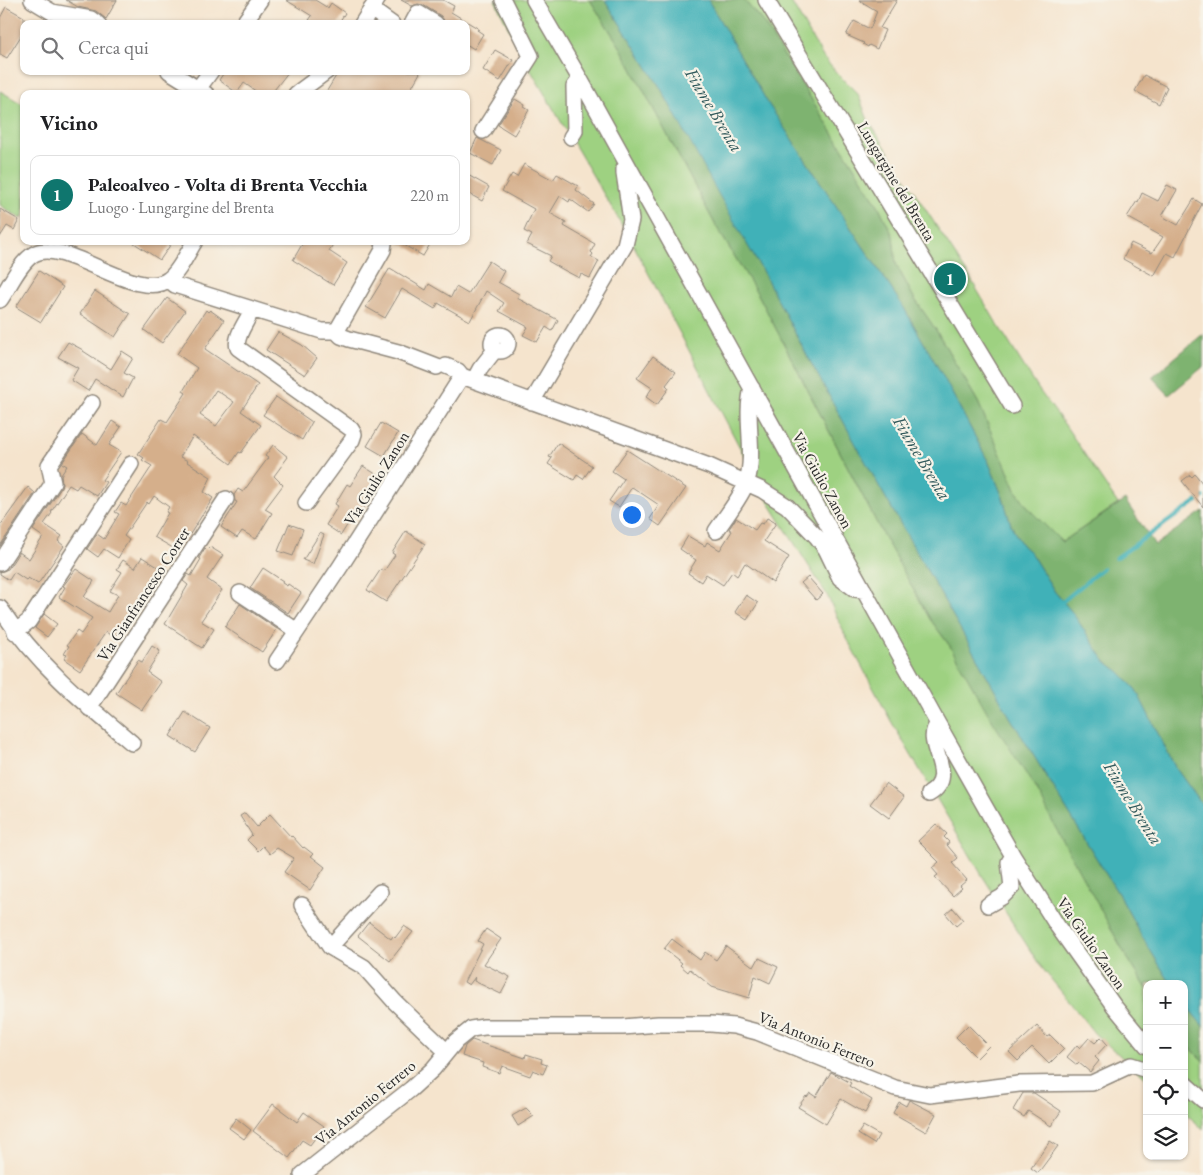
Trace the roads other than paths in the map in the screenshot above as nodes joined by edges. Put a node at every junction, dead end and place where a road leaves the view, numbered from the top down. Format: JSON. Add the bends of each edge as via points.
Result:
{"nodes":[{"id":1,"x":32,"y":0,"type":"edge"},
{"id":2,"x":503,"y":0,"type":"edge"},
{"id":3,"x":534,"y":0,"type":"edge"},
{"id":4,"x":766,"y":0,"type":"edge"},
{"id":5,"x":256,"y":1,"type":"edge"},
{"id":6,"x":374,"y":5,"type":"edge"},
{"id":7,"x":92,"y":20,"type":"edge"},
{"id":8,"x":245,"y":20,"type":"edge"},
{"id":9,"x":365,"y":20,"type":"edge"},
{"id":10,"x":388,"y":20,"type":"edge"},
{"id":11,"x":414,"y":20,"type":"edge"},
{"id":12,"x":429,"y":20,"type":"edge"},
{"id":13,"x":175,"y":75,"type":"edge"},
{"id":14,"x":209,"y":75,"type":"edge"},
{"id":15,"x":322,"y":75,"type":"edge"},
{"id":16,"x":580,"y":79,"type":"junction"},
{"id":17,"x":199,"y":90,"type":"edge"},
{"id":18,"x":203,"y":90,"type":"edge"},
{"id":19,"x":302,"y":90,"type":"edge"},
{"id":20,"x":483,"y":131,"type":"dead end"},
{"id":21,"x":571,"y":137,"type":"dead end"},
{"id":22,"x":628,"y":166,"type":"junction"},
{"id":23,"x":192,"y":245,"type":"edge"},
{"id":24,"x":384,"y":245,"type":"edge"},
{"id":25,"x":49,"y":246,"type":"edge"},
{"id":26,"x":169,"y":280,"type":"junction"},
{"id":27,"x":0,"y":300,"type":"edge"},
{"id":28,"x":252,"y":309,"type":"junction"},
{"id":29,"x":336,"y":331,"type":"junction"},
{"id":30,"x":495,"y":350,"type":"dead end"},
{"id":31,"x":468,"y":378,"type":"junction"},
{"id":32,"x":752,"y":388,"type":"junction"},
{"id":33,"x":532,"y":402,"type":"junction"},
{"id":34,"x":92,"y":403,"type":"dead end"},
{"id":35,"x":1012,"y":406,"type":"dead end"},
{"id":36,"x":130,"y":464,"type":"dead end"},
{"id":37,"x":747,"y":482,"type":"junction"},
{"id":38,"x":226,"y":499,"type":"dead end"},
{"id":39,"x":306,"y":502,"type":"dead end"},
{"id":40,"x":716,"y":531,"type":"dead end"},
{"id":41,"x":0,"y":563,"type":"edge"},
{"id":42,"x":864,"y":590,"type":"junction"},
{"id":43,"x":240,"y":593,"type":"dead end"},
{"id":44,"x":0,"y":608,"type":"edge"},
{"id":45,"x":297,"y":631,"type":"junction"},
{"id":46,"x":15,"y":632,"type":"junction"},
{"id":47,"x":277,"y":661,"type":"dead end"},
{"id":48,"x":89,"y":708,"type":"junction"},
{"id":49,"x":938,"y":724,"type":"junction"},
{"id":50,"x":132,"y":743,"type":"dead end"},
{"id":51,"x":929,"y":794,"type":"dead end"},
{"id":52,"x":1013,"y":856,"type":"junction"},
{"id":53,"x":380,"y":892,"type":"dead end"},
{"id":54,"x":302,"y":905,"type":"dead end"},
{"id":55,"x":988,"y":905,"type":"dead end"},
{"id":56,"x":330,"y":947,"type":"junction"},
{"id":57,"x":1143,"y":1041,"type":"edge"},
{"id":58,"x":447,"y":1052,"type":"junction"},
{"id":59,"x":1143,"y":1069,"type":"edge"},
{"id":60,"x":1188,"y":1089,"type":"edge"},
{"id":61,"x":1203,"y":1100,"type":"edge"},
{"id":62,"x":302,"y":1175,"type":"edge"}],
"edges":[{"from":1,"to":7,"type":"street","via":[[52,12]]},
{"from":2,"to":20,"type":"street","via":[[531,56]]},
{"from":3,"to":16,"type":"street","name":"Via Giulio Zanon"},
{"from":4,"to":35,"type":"street","name":"Lungargine del Brenta"},
{"from":5,"to":8,"type":"street"},
{"from":6,"to":9,"type":"street"},
{"from":6,"to":10,"type":"street"},
{"from":11,"to":12,"type":"street","via":[[418,13]]},
{"from":13,"to":17,"type":"street"},
{"from":14,"to":18,"type":"street"},
{"from":15,"to":19,"type":"street"},
{"from":16,"to":21,"type":"street","via":[[574,86],[575,131]]},
{"from":16,"to":22,"type":"street","name":"Via Giulio Zanon"},
{"from":22,"to":32,"type":"street","name":"Via Giulio Zanon"},
{"from":22,"to":33,"type":"street","via":[[624,173],[631,220],[625,245]]},
{"from":23,"to":26,"type":"street"},
{"from":24,"to":29,"type":"street"},
{"from":25,"to":26,"type":"street","via":[[59,253],[142,283],[160,284]]},
{"from":25,"to":27,"type":"street","via":[[25,260]]},
{"from":26,"to":28,"type":"street","via":[[175,285]]},
{"from":28,"to":29,"type":"street","via":[[322,330]]},
{"from":28,"to":39,"type":"street","via":[[237,338],[238,348],[354,434]]},
{"from":29,"to":31,"type":"street","via":[[349,339],[442,366]]},
{"from":30,"to":31,"type":"street"},
{"from":31,"to":33,"type":"street","name":"Via Giulio Zanon"},
{"from":31,"to":45,"type":"street","name":"Via Giulio Zanon"},
{"from":32,"to":37,"type":"street","via":[[748,400]]},
{"from":32,"to":42,"type":"street","name":"Via Giulio Zanon"},
{"from":33,"to":37,"type":"street","name":"Via Giulio Zanon"},
{"from":34,"to":41,"type":"street","via":[[49,465],[53,484]]},
{"from":36,"to":46,"type":"street","via":[[29,621]]},
{"from":37,"to":40,"type":"street"},
{"from":37,"to":42,"type":"street","name":"Via Giulio Zanon","via":[[787,506],[826,549],[840,578],[855,590]]},
{"from":38,"to":48,"type":"street","name":"Via Gianfrancesco Correr"},
{"from":42,"to":49,"type":"street","name":"Via Giulio Zanon"},
{"from":43,"to":45,"type":"street"},
{"from":44,"to":46,"type":"street"},
{"from":45,"to":47,"type":"street","name":"Via Giulio Zanon"},
{"from":46,"to":48,"type":"street"},
{"from":48,"to":50,"type":"street"},
{"from":49,"to":51,"type":"street","via":[[932,737],[941,768],[940,784]]},
{"from":49,"to":52,"type":"street","name":"Via Giulio Zanon"},
{"from":52,"to":55,"type":"street","via":[[1009,862],[1012,887]]},
{"from":52,"to":57,"type":"street","name":"Via Giulio Zanon","via":[[1058,927]]},
{"from":53,"to":56,"type":"street"},
{"from":54,"to":56,"type":"street"},
{"from":56,"to":58,"type":"street","via":[[364,967]]},
{"from":58,"to":59,"type":"street","name":"Via Antonio Ferrero","via":[[471,1029],[484,1027],[702,1024],[734,1026],[757,1032],[896,1088],[930,1095],[1019,1084],[1092,1083],[1131,1065]]},
{"from":58,"to":62,"type":"street","name":"Via Antonio Ferrero","via":[[411,1089]]},
{"from":60,"to":61,"type":"street"}]}
